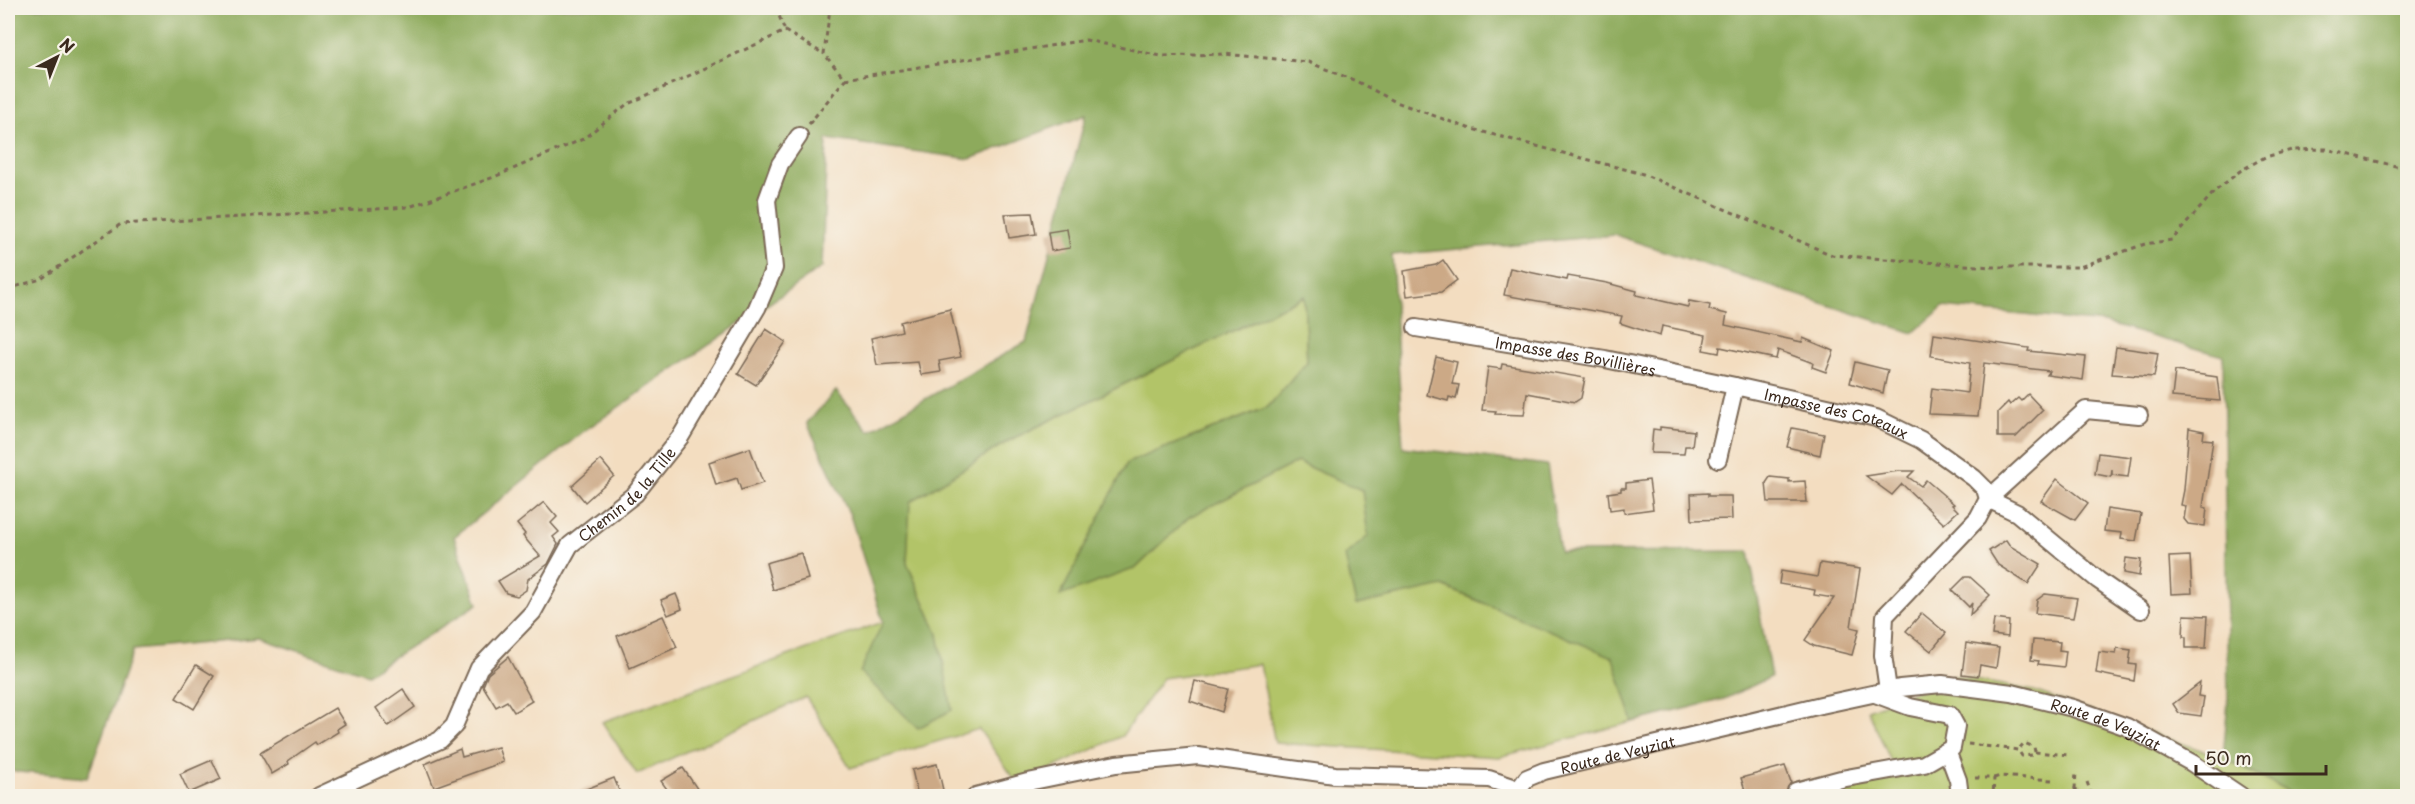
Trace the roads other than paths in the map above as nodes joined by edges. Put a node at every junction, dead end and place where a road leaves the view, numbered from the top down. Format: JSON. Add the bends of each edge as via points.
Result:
{"nodes":[{"id":1,"x":799,"y":136,"type":"road end"},
{"id":2,"x":1416,"y":328,"type":"dead end"},
{"id":3,"x":1735,"y":386,"type":"junction"},
{"id":4,"x":2139,"y":415,"type":"dead end"},
{"id":5,"x":1718,"y":459,"type":"dead end"},
{"id":6,"x":1988,"y":499,"type":"junction"},
{"id":7,"x":2140,"y":610,"type":"dead end"},
{"id":8,"x":1882,"y":692,"type":"junction"},
{"id":9,"x":1948,"y":753,"type":"junction"},
{"id":10,"x":1796,"y":791,"type":"dead end"},
{"id":11,"x":1515,"y":794,"type":"edge"},
{"id":12,"x":318,"y":796,"type":"edge"},
{"id":13,"x":976,"y":796,"type":"edge"},
{"id":14,"x":1960,"y":796,"type":"edge"},
{"id":15,"x":2241,"y":796,"type":"edge"}],
"edges":[{"from":1,"to":12,"type":"street","name":"Chemin de la Tille","via":[[780,164],[766,200],[774,268],[757,308],[681,436],[635,494],[570,545],[533,612],[479,668],[454,726],[440,740]]},
{"from":2,"to":3,"type":"street","name":"Impasse des Bovillières","via":[[1605,358]]},
{"from":3,"to":5,"type":"street"},
{"from":3,"to":6,"type":"street","name":"Impasse des Coteaux","via":[[1876,418],[1922,440],[1974,478],[1985,489]]},
{"from":4,"to":6,"type":"street","via":[[2086,410]]},
{"from":6,"to":7,"type":"street","name":"Impasse des Coteaux","via":[[2017,513]]},
{"from":6,"to":8,"type":"street","via":[[1978,518],[1885,616]]},
{"from":8,"to":9,"type":"street","via":[[1910,707],[1950,715],[1956,726]]},
{"from":8,"to":11,"type":"street","name":"Route de Veyziat","via":[[1544,771],[1527,778]]},
{"from":8,"to":15,"type":"street","name":"Route de Veyziat","via":[[1942,684],[1976,686],[2073,708],[2158,742]]},
{"from":9,"to":10,"type":"street","via":[[1924,764],[1874,771]]},
{"from":9,"to":14,"type":"street"},
{"from":11,"to":13,"type":"street","name":"Route de Veyziat","via":[[1510,786],[1489,779],[1335,775],[1198,756],[1116,764]]}]}
